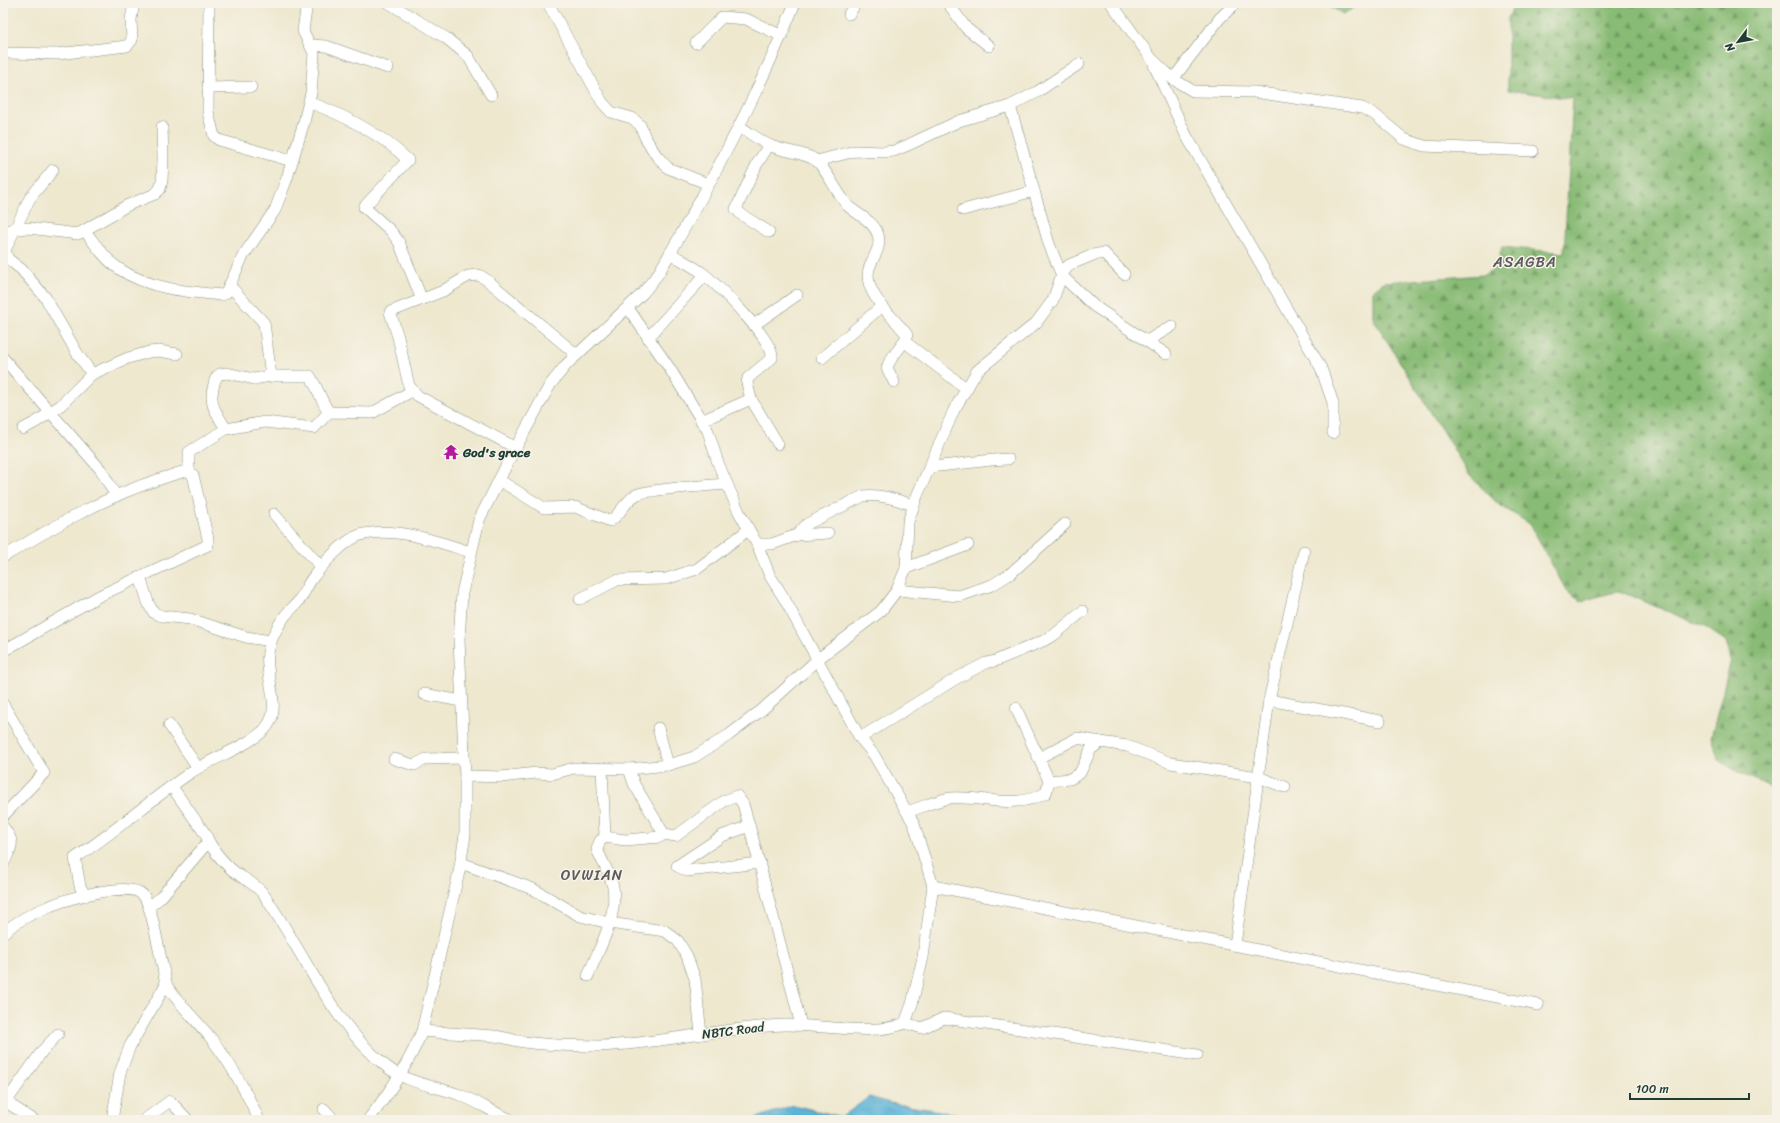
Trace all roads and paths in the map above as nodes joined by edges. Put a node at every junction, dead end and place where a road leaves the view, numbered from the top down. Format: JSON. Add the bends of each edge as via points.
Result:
{"nodes":[{"id":1,"x":134,"y":3,"type":"edge"},
{"id":2,"x":209,"y":3,"type":"edge"},
{"id":3,"x":307,"y":3,"type":"edge"},
{"id":4,"x":389,"y":3,"type":"edge"},
{"id":5,"x":548,"y":3,"type":"edge"},
{"id":6,"x":795,"y":3,"type":"edge"},
{"id":7,"x":856,"y":3,"type":"edge"},
{"id":8,"x":948,"y":3,"type":"edge"},
{"id":9,"x":1111,"y":3,"type":"edge"},
{"id":10,"x":1236,"y":3,"type":"edge"},
{"id":11,"x":849,"y":14,"type":"dead end"},
{"id":12,"x":782,"y":36,"type":"junction"},
{"id":13,"x":696,"y":44,"type":"dead end"},
{"id":14,"x":311,"y":46,"type":"junction"},
{"id":15,"x":989,"y":46,"type":"dead end"},
{"id":16,"x":3,"y":53,"type":"edge"},
{"id":17,"x":1151,"y":58,"type":"junction"},
{"id":18,"x":1078,"y":64,"type":"dead end"},
{"id":19,"x":388,"y":68,"type":"dead end"},
{"id":20,"x":1173,"y":79,"type":"junction"},
{"id":21,"x":251,"y":87,"type":"dead end"},
{"id":22,"x":208,"y":88,"type":"junction"},
{"id":23,"x":491,"y":95,"type":"dead end"},
{"id":24,"x":309,"y":102,"type":"junction"},
{"id":25,"x":1010,"y":106,"type":"junction"},
{"id":26,"x":162,"y":127,"type":"dead end"},
{"id":27,"x":740,"y":127,"type":"junction"},
{"id":28,"x":769,"y":145,"type":"junction"},
{"id":29,"x":1533,"y":151,"type":"dead end"},
{"id":30,"x":292,"y":161,"type":"junction"},
{"id":31,"x":817,"y":161,"type":"junction"},
{"id":32,"x":53,"y":170,"type":"dead end"},
{"id":33,"x":708,"y":184,"type":"junction"},
{"id":34,"x":1034,"y":191,"type":"junction"},
{"id":35,"x":963,"y":210,"type":"dead end"},
{"id":36,"x":3,"y":226,"type":"edge"},
{"id":37,"x":14,"y":229,"type":"junction"},
{"id":38,"x":85,"y":231,"type":"junction"},
{"id":39,"x":3,"y":232,"type":"edge"},
{"id":40,"x":769,"y":232,"type":"dead end"},
{"id":41,"x":4,"y":248,"type":"edge"},
{"id":42,"x":670,"y":253,"type":"junction"},
{"id":43,"x":1124,"y":274,"type":"dead end"},
{"id":44,"x":705,"y":276,"type":"junction"},
{"id":45,"x":1062,"y":276,"type":"junction"},
{"id":46,"x":229,"y":285,"type":"junction"},
{"id":47,"x":797,"y":295,"type":"dead end"},
{"id":48,"x":422,"y":300,"type":"junction"},
{"id":49,"x":882,"y":306,"type":"junction"},
{"id":50,"x":628,"y":308,"type":"junction"},
{"id":51,"x":754,"y":325,"type":"junction"},
{"id":52,"x":1172,"y":326,"type":"dead end"},
{"id":53,"x":648,"y":338,"type":"junction"},
{"id":54,"x":1147,"y":340,"type":"junction"},
{"id":55,"x":905,"y":342,"type":"junction"},
{"id":56,"x":177,"y":354,"type":"dead end"},
{"id":57,"x":1166,"y":354,"type":"dead end"},
{"id":58,"x":577,"y":355,"type":"junction"},
{"id":59,"x":3,"y":358,"type":"edge"},
{"id":60,"x":822,"y":358,"type":"dead end"},
{"id":61,"x":92,"y":374,"type":"junction"},
{"id":62,"x":271,"y":376,"type":"junction"},
{"id":63,"x":894,"y":382,"type":"dead end"},
{"id":64,"x":967,"y":388,"type":"junction"},
{"id":65,"x":412,"y":391,"type":"junction"},
{"id":66,"x":751,"y":400,"type":"junction"},
{"id":67,"x":50,"y":412,"type":"junction"},
{"id":68,"x":329,"y":412,"type":"junction"},
{"id":69,"x":702,"y":421,"type":"junction"},
{"id":70,"x":23,"y":429,"type":"dead end"},
{"id":71,"x":226,"y":429,"type":"junction"},
{"id":72,"x":1333,"y":434,"type":"dead end"},
{"id":73,"x":778,"y":444,"type":"dead end"},
{"id":74,"x":516,"y":448,"type":"junction"},
{"id":75,"x":1008,"y":459,"type":"dead end"},
{"id":76,"x":930,"y":467,"type":"junction"},
{"id":77,"x":189,"y":472,"type":"junction"},
{"id":78,"x":499,"y":480,"type":"junction"},
{"id":79,"x":726,"y":484,"type":"junction"},
{"id":80,"x":116,"y":496,"type":"junction"},
{"id":81,"x":914,"y":505,"type":"junction"},
{"id":82,"x":274,"y":514,"type":"dead end"},
{"id":83,"x":1065,"y":524,"type":"dead end"},
{"id":84,"x":748,"y":530,"type":"junction"},
{"id":85,"x":828,"y":533,"type":"dead end"},
{"id":86,"x":797,"y":534,"type":"junction"},
{"id":87,"x":757,"y":544,"type":"junction"},
{"id":88,"x":968,"y":545,"type":"dead end"},
{"id":89,"x":1304,"y":551,"type":"dead end"},
{"id":90,"x":471,"y":552,"type":"junction"},
{"id":91,"x":3,"y":557,"type":"edge"},
{"id":92,"x":322,"y":567,"type":"junction"},
{"id":93,"x":906,"y":568,"type":"junction"},
{"id":94,"x":140,"y":577,"type":"junction"},
{"id":95,"x":897,"y":590,"type":"junction"},
{"id":96,"x":580,"y":599,"type":"dead end"},
{"id":97,"x":1083,"y":611,"type":"dead end"},
{"id":98,"x":271,"y":641,"type":"junction"},
{"id":99,"x":3,"y":651,"type":"edge"},
{"id":100,"x":818,"y":659,"type":"junction"},
{"id":101,"x":424,"y":694,"type":"dead end"},
{"id":102,"x":1269,"y":700,"type":"junction"},
{"id":103,"x":461,"y":701,"type":"junction"},
{"id":104,"x":3,"y":704,"type":"edge"},
{"id":105,"x":1016,"y":708,"type":"dead end"},
{"id":106,"x":1380,"y":721,"type":"dead end"},
{"id":107,"x":169,"y":726,"type":"dead end"},
{"id":108,"x":658,"y":728,"type":"dead end"},
{"id":109,"x":860,"y":738,"type":"junction"},
{"id":110,"x":1101,"y":742,"type":"junction"},
{"id":111,"x":464,"y":758,"type":"junction"},
{"id":112,"x":1039,"y":758,"type":"junction"},
{"id":113,"x":394,"y":759,"type":"dead end"},
{"id":114,"x":668,"y":765,"type":"junction"},
{"id":115,"x":198,"y":768,"type":"junction"},
{"id":116,"x":602,"y":768,"type":"junction"},
{"id":117,"x":629,"y":769,"type":"junction"},
{"id":118,"x":1258,"y":777,"type":"junction"},
{"id":119,"x":465,"y":778,"type":"junction"},
{"id":120,"x":1049,"y":781,"type":"junction"},
{"id":121,"x":172,"y":787,"type":"junction"},
{"id":122,"x":1285,"y":788,"type":"dead end"},
{"id":123,"x":907,"y":812,"type":"junction"},
{"id":124,"x":3,"y":816,"type":"edge"},
{"id":125,"x":749,"y":826,"type":"junction"},
{"id":126,"x":3,"y":827,"type":"edge"},
{"id":127,"x":664,"y":834,"type":"junction"},
{"id":128,"x":605,"y":837,"type":"junction"},
{"id":129,"x":208,"y":842,"type":"junction"},
{"id":130,"x":460,"y":863,"type":"junction"},
{"id":131,"x":760,"y":863,"type":"junction"},
{"id":132,"x":3,"y":865,"type":"edge"},
{"id":133,"x":933,"y":886,"type":"junction"},
{"id":134,"x":85,"y":896,"type":"junction"},
{"id":135,"x":149,"y":908,"type":"junction"},
{"id":136,"x":609,"y":923,"type":"junction"},
{"id":137,"x":3,"y":933,"type":"edge"},
{"id":138,"x":1235,"y":945,"type":"junction"},
{"id":139,"x":588,"y":976,"type":"dead end"},
{"id":140,"x":166,"y":984,"type":"junction"},
{"id":141,"x":1538,"y":1005,"type":"dead end"},
{"id":142,"x":905,"y":1023,"type":"junction"},
{"id":143,"x":801,"y":1025,"type":"junction"},
{"id":144,"x":422,"y":1031,"type":"junction"},
{"id":145,"x":58,"y":1034,"type":"dead end"},
{"id":146,"x":701,"y":1034,"type":"junction"},
{"id":147,"x":1197,"y":1055,"type":"dead end"},
{"id":148,"x":400,"y":1075,"type":"junction"},
{"id":149,"x":5,"y":1101,"type":"edge"},
{"id":150,"x":324,"y":1109,"type":"dead end"},
{"id":151,"x":34,"y":1120,"type":"edge"},
{"id":152,"x":112,"y":1120,"type":"edge"},
{"id":153,"x":144,"y":1120,"type":"edge"},
{"id":154,"x":188,"y":1120,"type":"edge"},
{"id":155,"x":259,"y":1120,"type":"edge"},
{"id":156,"x":334,"y":1120,"type":"edge"},
{"id":157,"x":368,"y":1120,"type":"edge"},
{"id":158,"x":512,"y":1120,"type":"edge"}],
"edges":[{"from":1,"to":16,"type":"street","via":[[131,19],[132,40],[127,46],[57,54]]},
{"from":2,"to":22,"type":"street"},
{"from":3,"to":14,"type":"street","via":[[303,31]]},
{"from":4,"to":23,"type":"street","via":[[446,38],[468,56]]},
{"from":5,"to":33,"type":"street","via":[[602,102],[611,112],[632,118],[640,125],[656,155],[668,168]]},
{"from":6,"to":12,"type":"street"},
{"from":7,"to":11,"type":"street"},
{"from":8,"to":15,"type":"street","via":[[966,28]]},
{"from":9,"to":17,"type":"street"},
{"from":10,"to":20,"type":"street","via":[[1220,18]]},
{"from":12,"to":13,"type":"street","via":[[746,19],[722,17]]},
{"from":12,"to":27,"type":"street"},
{"from":14,"to":19,"type":"street","via":[[326,46]]},
{"from":14,"to":24,"type":"street","via":[[314,53]]},
{"from":17,"to":20,"type":"street"},
{"from":17,"to":72,"type":"street","via":[[1186,135],[1321,368],[1333,404]]},
{"from":18,"to":25,"type":"street","via":[[1037,92]]},
{"from":20,"to":29,"type":"street","via":[[1194,91],[1254,92],[1362,108],[1374,114],[1404,139],[1424,146]]},
{"from":21,"to":22,"type":"street"},
{"from":22,"to":30,"type":"street","via":[[208,118],[214,136],[219,140]]},
{"from":24,"to":30,"type":"street"},
{"from":24,"to":48,"type":"street","via":[[338,113],[392,145],[408,160],[364,207],[390,230],[399,242]]},
{"from":25,"to":31,"type":"street","via":[[959,121],[894,151],[855,151]]},
{"from":25,"to":34,"type":"street"},
{"from":26,"to":38,"type":"street","via":[[164,158],[160,189]]},
{"from":27,"to":28,"type":"street"},
{"from":27,"to":33,"type":"street"},
{"from":28,"to":31,"type":"street"},
{"from":28,"to":40,"type":"street","via":[[736,209]]},
{"from":30,"to":46,"type":"street","via":[[275,210],[243,256]]},
{"from":31,"to":49,"type":"street","via":[[849,206],[878,234],[878,247],[868,278]]},
{"from":32,"to":37,"type":"street","via":[[30,198]]},
{"from":33,"to":42,"type":"street"},
{"from":34,"to":35,"type":"street"},
{"from":34,"to":45,"type":"street","via":[[1049,244]]},
{"from":36,"to":37,"type":"street"},
{"from":37,"to":38,"type":"street","via":[[45,229],[78,234]]},
{"from":37,"to":39,"type":"street"},
{"from":37,"to":41,"type":"street"},
{"from":38,"to":46,"type":"street","via":[[117,268],[144,280],[172,290],[222,295]]},
{"from":41,"to":61,"type":"street","via":[[8,259],[21,269],[45,297]]},
{"from":42,"to":44,"type":"street"},
{"from":42,"to":50,"type":"street","via":[[643,293]]},
{"from":43,"to":45,"type":"street","via":[[1104,253],[1069,265]]},
{"from":44,"to":51,"type":"street"},
{"from":44,"to":53,"type":"street"},
{"from":45,"to":54,"type":"street","via":[[1094,306]]},
{"from":45,"to":64,"type":"street","via":[[1052,300],[1036,323],[977,371]]},
{"from":46,"to":62,"type":"street","via":[[264,323]]},
{"from":47,"to":51,"type":"street"},
{"from":48,"to":58,"type":"street","via":[[468,276],[479,275]]},
{"from":48,"to":65,"type":"street","via":[[390,312]]},
{"from":49,"to":55,"type":"street","via":[[907,336]]},
{"from":49,"to":60,"type":"street"},
{"from":50,"to":53,"type":"street"},
{"from":50,"to":58,"type":"street"},
{"from":51,"to":66,"type":"street","via":[[773,354],[772,358],[748,378],[746,383]]},
{"from":52,"to":54,"type":"street"},
{"from":53,"to":69,"type":"street"},
{"from":54,"to":57,"type":"street"},
{"from":55,"to":63,"type":"street","via":[[889,361],[887,368]]},
{"from":55,"to":64,"type":"street"},
{"from":56,"to":61,"type":"street","via":[[149,352]]},
{"from":58,"to":74,"type":"street","via":[[550,385]]},
{"from":59,"to":67,"type":"street"},
{"from":61,"to":67,"type":"street","via":[[61,405]]},
{"from":62,"to":68,"type":"street","via":[[310,376]]},
{"from":62,"to":71,"type":"street","via":[[254,379],[228,373],[217,376],[211,403]]},
{"from":64,"to":76,"type":"street","via":[[954,410]]},
{"from":65,"to":68,"type":"street","via":[[372,413]]},
{"from":65,"to":74,"type":"street"},
{"from":66,"to":69,"type":"street"},
{"from":66,"to":73,"type":"street"},
{"from":67,"to":70,"type":"street"},
{"from":67,"to":80,"type":"street","via":[[101,470]]},
{"from":68,"to":71,"type":"street","via":[[314,428],[265,422]]},
{"from":69,"to":79,"type":"street","via":[[708,431]]},
{"from":71,"to":77,"type":"street","via":[[188,452]]},
{"from":74,"to":78,"type":"street"},
{"from":75,"to":76,"type":"street"},
{"from":76,"to":81,"type":"street"},
{"from":77,"to":80,"type":"street","via":[[153,481]]},
{"from":77,"to":94,"type":"street","via":[[193,475],[208,545]]},
{"from":78,"to":79,"type":"street","via":[[544,508],[575,507],[610,521],[618,516],[637,494]]},
{"from":78,"to":90,"type":"street","via":[[479,520]]},
{"from":79,"to":84,"type":"street"},
{"from":80,"to":91,"type":"street"},
{"from":81,"to":86,"type":"street","via":[[886,496],[863,496],[807,524]]},
{"from":81,"to":93,"type":"street","via":[[908,522]]},
{"from":82,"to":92,"type":"street"},
{"from":83,"to":95,"type":"street","via":[[1010,574],[992,585],[959,596]]},
{"from":84,"to":87,"type":"street"},
{"from":84,"to":96,"type":"street","via":[[697,568],[666,579],[617,580]]},
{"from":85,"to":86,"type":"street"},
{"from":86,"to":87,"type":"street","via":[[772,544]]},
{"from":87,"to":100,"type":"street","via":[[770,576]]},
{"from":88,"to":93,"type":"street"},
{"from":89,"to":102,"type":"street"},
{"from":90,"to":92,"type":"street","via":[[425,538],[390,533],[363,534],[344,545]]},
{"from":90,"to":103,"type":"street","via":[[462,593],[459,640]]},
{"from":92,"to":98,"type":"street","via":[[299,600],[284,616]]},
{"from":93,"to":95,"type":"street"},
{"from":94,"to":98,"type":"street","via":[[154,613],[190,619],[246,637]]},
{"from":94,"to":99,"type":"street","via":[[99,596]]},
{"from":95,"to":100,"type":"street","via":[[881,611]]},
{"from":97,"to":109,"type":"street","via":[[1049,638],[986,663],[957,678]]},
{"from":98,"to":115,"type":"street","via":[[268,672],[273,705],[271,719],[265,729],[251,739]]},
{"from":100,"to":109,"type":"street"},
{"from":100,"to":114,"type":"street","via":[[729,735],[694,757]]},
{"from":101,"to":103,"type":"street"},
{"from":102,"to":106,"type":"street"},
{"from":102,"to":118,"type":"street"},
{"from":103,"to":111,"type":"street"},
{"from":104,"to":124,"type":"street","via":[[44,773]]},
{"from":105,"to":112,"type":"street"},
{"from":107,"to":115,"type":"street"},
{"from":108,"to":114,"type":"street"},
{"from":109,"to":123,"type":"street","via":[[874,755]]},
{"from":110,"to":112,"type":"street","via":[[1077,738]]},
{"from":110,"to":118,"type":"street","via":[[1127,746],[1171,763]]},
{"from":110,"to":120,"type":"street","via":[[1091,749],[1080,773],[1070,779]]},
{"from":111,"to":113,"type":"street","via":[[426,758],[414,765]]},
{"from":111,"to":119,"type":"street"},
{"from":112,"to":120,"type":"street"},
{"from":114,"to":117,"type":"street"},
{"from":115,"to":121,"type":"street"},
{"from":116,"to":117,"type":"street"},
{"from":116,"to":119,"type":"street","via":[[574,768],[552,774]]},
{"from":116,"to":128,"type":"street"},
{"from":117,"to":127,"type":"street","via":[[634,784]]},
{"from":118,"to":122,"type":"street"},
{"from":118,"to":138,"type":"street"},
{"from":119,"to":130,"type":"street","via":[[465,835]]},
{"from":120,"to":123,"type":"street","via":[[1048,796],[1010,803],[950,798]]},
{"from":121,"to":129,"type":"street","via":[[206,835]]},
{"from":121,"to":134,"type":"street","via":[[75,858],[80,886]]},
{"from":123,"to":133,"type":"street","via":[[914,824]]},
{"from":125,"to":127,"type":"street","via":[[737,796],[724,801],[676,836]]},
{"from":125,"to":131,"type":"street"},
{"from":125,"to":131,"type":"street","via":[[722,836],[677,866],[687,871]]},
{"from":126,"to":132,"type":"street","via":[[12,843]]},
{"from":127,"to":128,"type":"street","via":[[660,837],[625,840]]},
{"from":128,"to":136,"type":"street","via":[[597,849],[613,888],[612,915]]},
{"from":129,"to":135,"type":"street"},
{"from":129,"to":148,"type":"street","via":[[231,869],[263,893],[332,1004],[358,1040],[387,1068]]},
{"from":130,"to":136,"type":"street","via":[[533,889],[580,916]]},
{"from":130,"to":144,"type":"street"},
{"from":131,"to":143,"type":"street"},
{"from":133,"to":138,"type":"street"},
{"from":133,"to":142,"type":"street","via":[[923,957]]},
{"from":134,"to":135,"type":"street","via":[[122,888],[144,895]]},
{"from":134,"to":137,"type":"street","via":[[50,906]]},
{"from":135,"to":140,"type":"street"},
{"from":136,"to":139,"type":"street"},
{"from":136,"to":146,"type":"street","via":[[665,930],[678,941],[687,956],[695,979]]},
{"from":138,"to":141,"type":"street"},
{"from":140,"to":152,"type":"street","via":[[130,1046],[120,1074]]},
{"from":140,"to":155,"type":"street","via":[[211,1038],[233,1070]]},
{"from":142,"to":143,"type":"street","name":"NBTC Road","via":[[881,1029]]},
{"from":142,"to":147,"type":"street","via":[[922,1028],[944,1018]]},
{"from":143,"to":146,"type":"street","name":"NBTC Road","via":[[765,1026]]},
{"from":144,"to":146,"type":"street","name":"NBTC Road","via":[[598,1046]]},
{"from":144,"to":148,"type":"street","via":[[413,1054]]},
{"from":145,"to":149,"type":"street"},
{"from":148,"to":157,"type":"street"},
{"from":148,"to":158,"type":"street","via":[[461,1096]]},
{"from":149,"to":151,"type":"street"},
{"from":150,"to":156,"type":"street"},
{"from":153,"to":154,"type":"street","via":[[170,1101]]}]}
